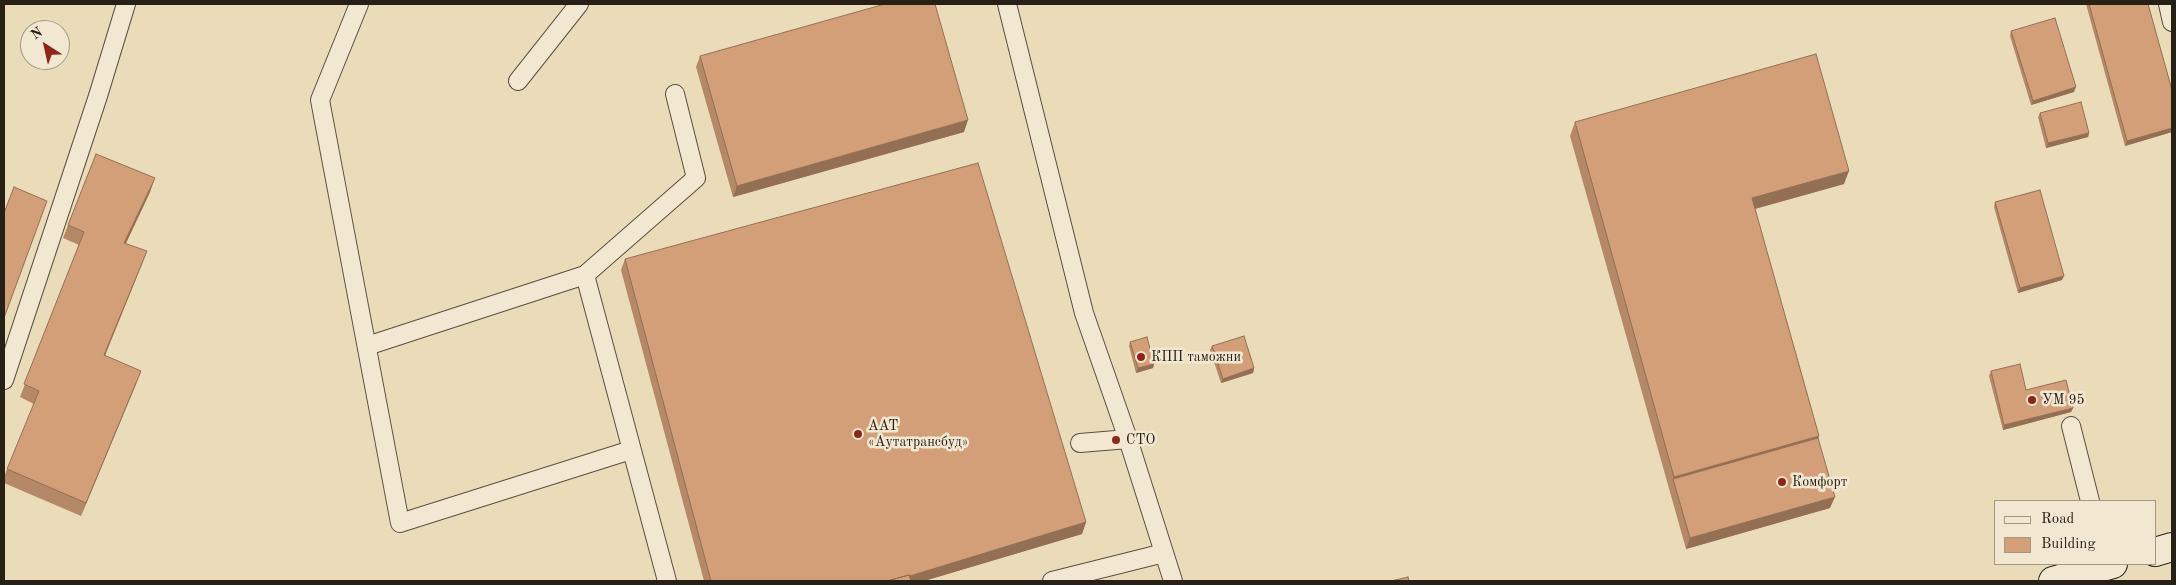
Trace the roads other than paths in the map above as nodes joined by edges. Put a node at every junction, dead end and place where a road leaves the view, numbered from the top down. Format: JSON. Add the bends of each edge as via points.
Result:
{"nodes":[{"id":1,"x":126,"y":4,"type":"edge"},
{"id":2,"x":359,"y":4,"type":"edge"},
{"id":3,"x":579,"y":4,"type":"edge"},
{"id":4,"x":1007,"y":4,"type":"edge"},
{"id":5,"x":2168,"y":4,"type":"edge"},
{"id":6,"x":2172,"y":22,"type":"edge"},
{"id":7,"x":518,"y":81,"type":"dead end"},
{"id":8,"x":676,"y":94,"type":"dead end"},
{"id":9,"x":585,"y":275,"type":"junction"},
{"id":10,"x":367,"y":346,"type":"junction"},
{"id":11,"x":4,"y":380,"type":"edge"},
{"id":12,"x":2071,"y":426,"type":"dead end"},
{"id":13,"x":1128,"y":439,"type":"junction"},
{"id":14,"x":1080,"y":443,"type":"dead end"},
{"id":15,"x":631,"y":450,"type":"junction"},
{"id":16,"x":2090,"y":500,"type":"edge"},
{"id":17,"x":2172,"y":548,"type":"edge"},
{"id":18,"x":2156,"y":552,"type":"edge"},
{"id":19,"x":1164,"y":553,"type":"junction"},
{"id":20,"x":2103,"y":565,"type":"edge"},
{"id":21,"x":667,"y":581,"type":"edge"},
{"id":22,"x":1052,"y":581,"type":"edge"},
{"id":23,"x":1173,"y":581,"type":"edge"},
{"id":24,"x":2053,"y":581,"type":"edge"}],
"edges":[{"from":1,"to":11,"type":"lane"},
{"from":2,"to":10,"type":"lane","via":[[320,100]]},
{"from":3,"to":7,"type":"lane"},
{"from":4,"to":13,"type":"lane","via":[[1084,313]]},
{"from":5,"to":6,"type":"lane"},
{"from":8,"to":9,"type":"lane","via":[[696,178]]},
{"from":9,"to":10,"type":"lane"},
{"from":9,"to":15,"type":"lane"},
{"from":10,"to":15,"type":"lane","via":[[400,522]]},
{"from":12,"to":16,"type":"lane"},
{"from":13,"to":14,"type":"lane"},
{"from":13,"to":19,"type":"lane"},
{"from":15,"to":21,"type":"lane"},
{"from":17,"to":18,"type":"street"},
{"from":19,"to":22,"type":"lane"},
{"from":19,"to":23,"type":"lane"},
{"from":20,"to":24,"type":"street"}]}
